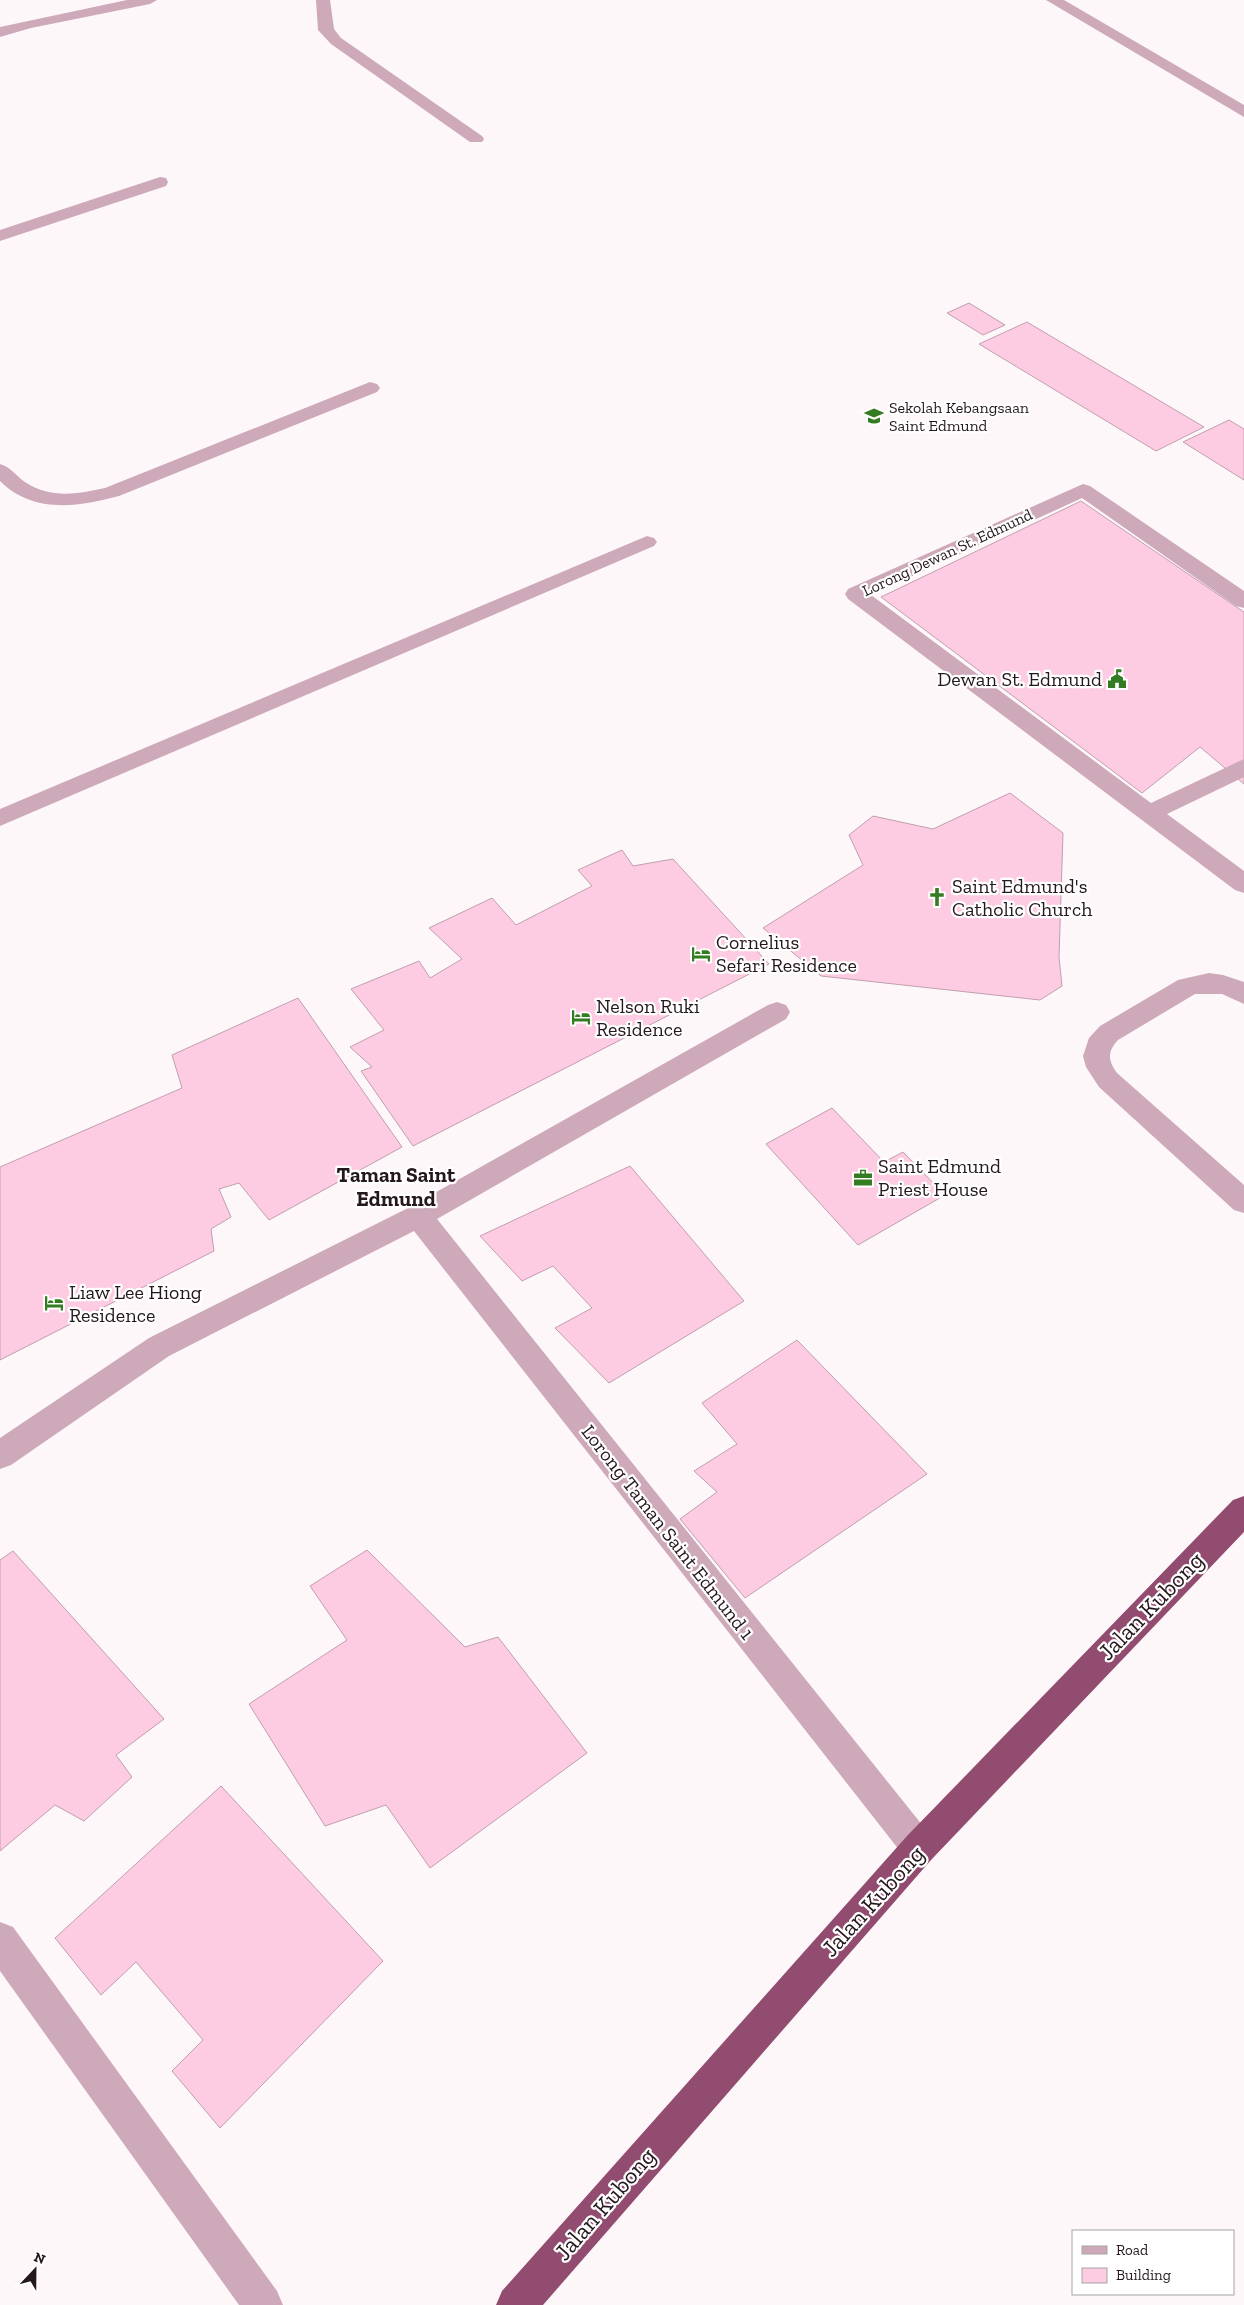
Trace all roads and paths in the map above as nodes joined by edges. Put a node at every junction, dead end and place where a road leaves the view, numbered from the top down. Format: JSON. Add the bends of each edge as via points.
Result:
{"nodes":[{"id":1,"x":150,"y":0,"type":"edge"},
{"id":2,"x":323,"y":0,"type":"edge"},
{"id":3,"x":1053,"y":0,"type":"edge"},
{"id":4,"x":0,"y":32,"type":"edge"},
{"id":5,"x":1244,"y":112,"type":"edge"},
{"id":6,"x":476,"y":139,"type":"dead end"},
{"id":7,"x":160,"y":182,"type":"dead end"},
{"id":8,"x":0,"y":236,"type":"edge"},
{"id":9,"x":370,"y":388,"type":"dead end"},
{"id":10,"x":0,"y":470,"type":"edge"},
{"id":11,"x":647,"y":542,"type":"dead end"},
{"id":12,"x":1244,"y":601,"type":"edge"},
{"id":13,"x":1244,"y":767,"type":"edge"},
{"id":14,"x":1150,"y":813,"type":"junction"},
{"id":15,"x":0,"y":818,"type":"edge"},
{"id":16,"x":1244,"y":884,"type":"edge"},
{"id":17,"x":1244,"y":994,"type":"edge"},
{"id":18,"x":777,"y":1012,"type":"dead end"},
{"id":19,"x":1244,"y":1202,"type":"edge"},
{"id":20,"x":418,"y":1216,"type":"junction"},
{"id":21,"x":0,"y":1456,"type":"edge"},
{"id":22,"x":1244,"y":1510,"type":"edge"},
{"id":23,"x":919,"y":1848,"type":"junction"},
{"id":24,"x":0,"y":1940,"type":"edge"},
{"id":25,"x":263,"y":2305,"type":"edge"},
{"id":26,"x":516,"y":2305,"type":"edge"}],
"edges":[{"from":1,"to":4,"type":"street"},
{"from":2,"to":6,"type":"street","via":[[326,30],[336,42]]},
{"from":3,"to":5,"type":"street"},
{"from":7,"to":8,"type":"street"},
{"from":9,"to":10,"type":"street","via":[[112,492],[83,500],[54,500],[28,494],[11,483]]},
{"from":11,"to":15,"type":"street"},
{"from":12,"to":14,"type":"street","name":"Lorong Dewan St. Edmund","via":[[1083,490],[856,594]]},
{"from":13,"to":14,"type":"street"},
{"from":14,"to":16,"type":"street","name":"Lorong Dewan St. Edmund"},
{"from":17,"to":19,"type":"street","via":[[1216,983],[1200,983],[1187,988],[1109,1033],[1099,1043],[1095,1054],[1098,1067],[1108,1080]]},
{"from":18,"to":20,"type":"street"},
{"from":20,"to":21,"type":"street","via":[[159,1347]]},
{"from":20,"to":23,"type":"street","name":"Lorong Taman Saint Edmund 1"},
{"from":22,"to":23,"type":"highway","name":"Jalan Kubong"},
{"from":23,"to":26,"type":"highway","name":"Jalan Kubong"},
{"from":24,"to":25,"type":"street"}]}
